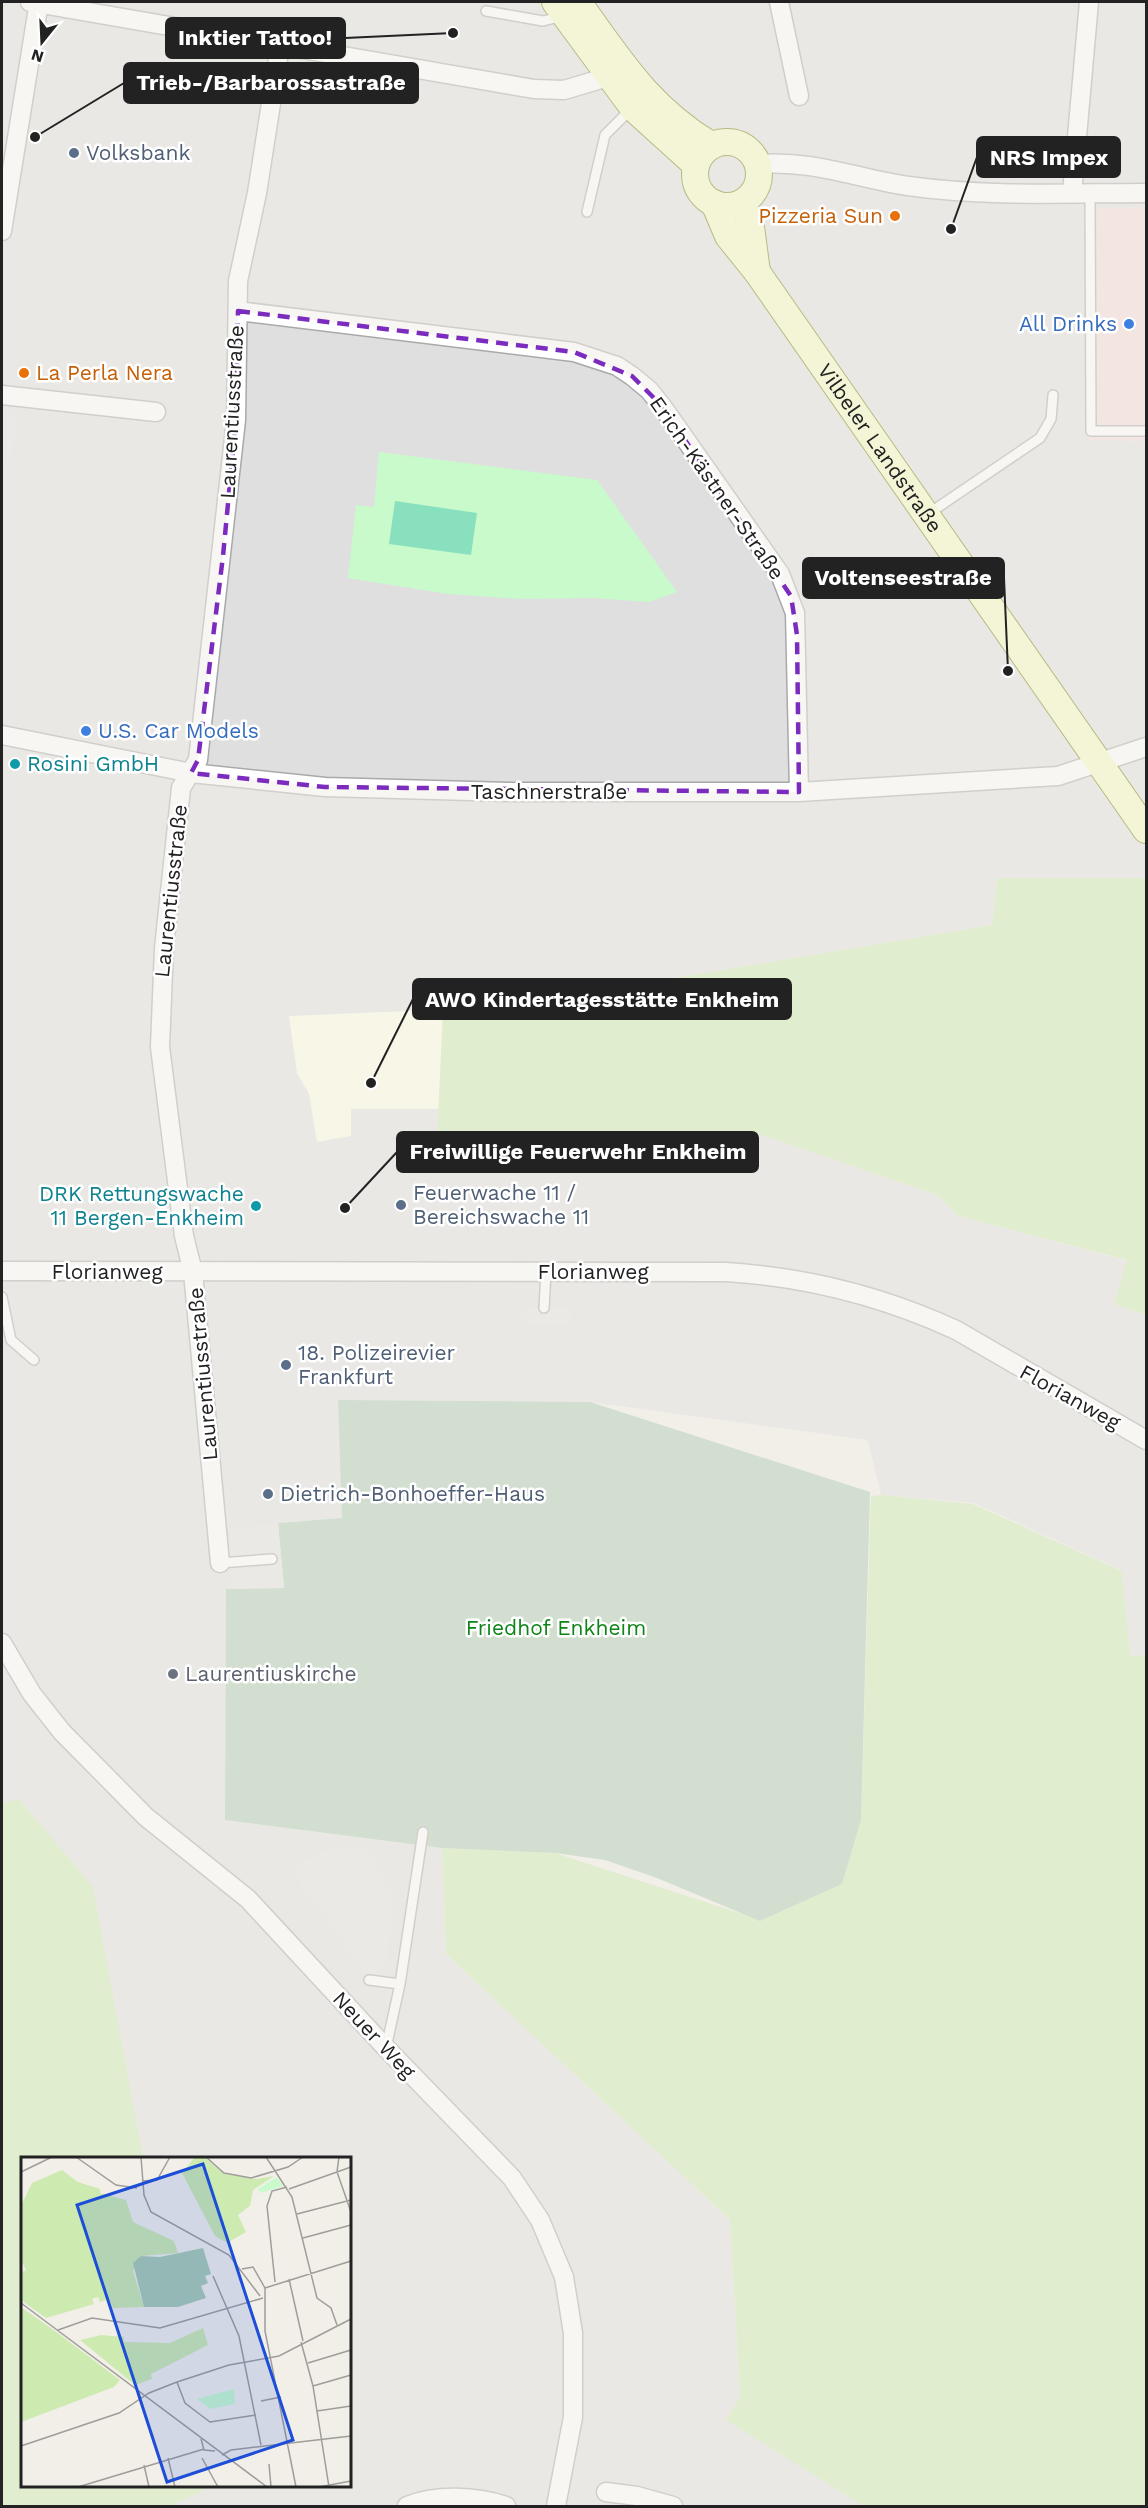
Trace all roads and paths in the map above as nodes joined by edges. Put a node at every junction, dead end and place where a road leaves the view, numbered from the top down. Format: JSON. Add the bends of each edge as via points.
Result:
{"nodes":[{"id":1,"x":36,"y":2,"type":"edge"},
{"id":2,"x":779,"y":2,"type":"edge"},
{"id":3,"x":1089,"y":2,"type":"edge"},
{"id":4,"x":570,"y":6,"type":"edge"},
{"id":5,"x":486,"y":11,"type":"dead end"},
{"id":6,"x":280,"y":46,"type":"junction"},
{"id":7,"x":619,"y":74,"type":"junction"},
{"id":8,"x":800,"y":96,"type":"dead end"},
{"id":9,"x":633,"y":108,"type":"junction"},
{"id":10,"x":711,"y":145,"type":"junction"},
{"id":11,"x":759,"y":164,"type":"junction"},
{"id":12,"x":696,"y":165,"type":"junction"},
{"id":13,"x":1081,"y":193,"type":"junction"},
{"id":14,"x":1146,"y":193,"type":"edge"},
{"id":15,"x":743,"y":202,"type":"junction"},
{"id":16,"x":714,"y":203,"type":"junction"},
{"id":17,"x":587,"y":212,"type":"dead end"},
{"id":18,"x":2,"y":231,"type":"edge"},
{"id":19,"x":757,"y":272,"type":"junction"},
{"id":20,"x":237,"y":311,"type":"junction"},
{"id":21,"x":2,"y":395,"type":"edge"},
{"id":22,"x":1053,"y":395,"type":"dead end"},
{"id":23,"x":156,"y":412,"type":"dead end"},
{"id":24,"x":1146,"y":430,"type":"edge"},
{"id":25,"x":926,"y":515,"type":"junction"},
{"id":26,"x":2,"y":735,"type":"edge"},
{"id":27,"x":1146,"y":747,"type":"edge"},
{"id":28,"x":1099,"y":763,"type":"junction"},
{"id":29,"x":191,"y":773,"type":"junction"},
{"id":30,"x":799,"y":792,"type":"junction"},
{"id":31,"x":1146,"y":830,"type":"edge"},
{"id":32,"x":2,"y":1271,"type":"edge"},
{"id":33,"x":193,"y":1272,"type":"junction"},
{"id":34,"x":546,"y":1272,"type":"junction"},
{"id":35,"x":2,"y":1297,"type":"edge"},
{"id":36,"x":544,"y":1308,"type":"dead end"},
{"id":37,"x":34,"y":1360,"type":"dead end"},
{"id":38,"x":1146,"y":1440,"type":"edge"},
{"id":39,"x":272,"y":1559,"type":"dead end"},
{"id":40,"x":220,"y":1563,"type":"joint"},
{"id":41,"x":2,"y":1643,"type":"edge"},
{"id":42,"x":423,"y":1832,"type":"dead end"},
{"id":43,"x":369,"y":1980,"type":"dead end"},
{"id":44,"x":400,"y":1984,"type":"junction"},
{"id":45,"x":386,"y":2048,"type":"junction"},
{"id":46,"x":606,"y":2492,"type":"dead end"},
{"id":47,"x":407,"y":2506,"type":"edge"},
{"id":48,"x":506,"y":2506,"type":"edge"},
{"id":49,"x":556,"y":2506,"type":"edge"},
{"id":50,"x":673,"y":2506,"type":"edge"}],
"edges":[{"from":1,"to":6,"type":"street"},
{"from":1,"to":18,"type":"street"},
{"from":2,"to":8,"type":"street"},
{"from":3,"to":13,"type":"street"},
{"from":4,"to":5,"type":"lane","via":[[543,21]]},
{"from":4,"to":7,"type":"main road"},
{"from":6,"to":7,"type":"street","via":[[534,89],[564,90]]},
{"from":6,"to":20,"type":"street","name":"Laurentiusstraße","via":[[257,193],[238,281]]},
{"from":7,"to":9,"type":"main road"},
{"from":7,"to":10,"type":"main road","via":[[671,119]]},
{"from":9,"to":12,"type":"main road"},
{"from":9,"to":17,"type":"lane","via":[[605,135]]},
{"from":10,"to":11,"type":"main road","via":[[739,143],[748,148]]},
{"from":10,"to":12,"type":"main road"},
{"from":11,"to":13,"type":"street","via":[[794,162],[908,186],[977,193]]},
{"from":11,"to":15,"type":"main road","via":[[756,190]]},
{"from":12,"to":16,"type":"main road","name":"Vilbeler Landstraße","via":[[696,183]]},
{"from":13,"to":14,"type":"street"},
{"from":13,"to":24,"type":"lane","via":[[1091,431]]},
{"from":15,"to":16,"type":"main road","via":[[734,206]]},
{"from":15,"to":19,"type":"main road","name":"Vilbeler Landstraße"},
{"from":16,"to":19,"type":"main road","name":"Vilbeler Landstraße","via":[[729,236]]},
{"from":19,"to":25,"type":"main road","name":"Vilbeler Landstraße"},
{"from":20,"to":29,"type":"street","name":"Laurentiusstraße","via":[[236,420],[224,545],[198,760]]},
{"from":20,"to":30,"type":"street","name":"Erich-Kästner-Straße","via":[[574,352],[633,375],[662,406],[780,574],[791,596],[797,634]]},
{"from":21,"to":23,"type":"street"},
{"from":22,"to":25,"type":"lane","via":[[1051,419],[1040,438]]},
{"from":25,"to":28,"type":"main road","name":"Vilbeler Landstraße"},
{"from":26,"to":29,"type":"street","name":"Taschnerstraße"},
{"from":27,"to":28,"type":"street","name":"Taschnerstraße"},
{"from":28,"to":30,"type":"street","name":"Taschnerstraße","via":[[1058,776]]},
{"from":28,"to":31,"type":"main road","name":"Vilbeler Landstraße"},
{"from":29,"to":30,"type":"street","name":"Taschnerstraße","via":[[325,787],[508,792]]},
{"from":29,"to":33,"type":"street","name":"Laurentiusstraße","via":[[182,788],[164,948],[160,1047],[184,1236]]},
{"from":32,"to":33,"type":"street","name":"Florianweg"},
{"from":33,"to":34,"type":"street","name":"Florianweg"},
{"from":33,"to":40,"type":"street","name":"Laurentiusstraße"},
{"from":34,"to":36,"type":"lane"},
{"from":34,"to":38,"type":"street","name":"Florianweg","via":[[755,1274],[868,1295],[956,1330]]},
{"from":35,"to":37,"type":"lane","via":[[11,1340]]},
{"from":39,"to":40,"type":"lane"},
{"from":41,"to":45,"type":"street","name":"Neuer Weg","via":[[32,1694],[62,1732],[146,1817],[248,1899]]},
{"from":42,"to":44,"type":"lane"},
{"from":43,"to":44,"type":"lane"},
{"from":44,"to":45,"type":"lane"},
{"from":45,"to":49,"type":"street","name":"Neuer Weg","via":[[512,2178],[540,2220],[558,2257],[569,2302],[575,2367],[573,2417]]},
{"from":46,"to":50,"type":"street"},
{"from":47,"to":48,"type":"street","via":[[420,2501],[455,2499]]}]}
